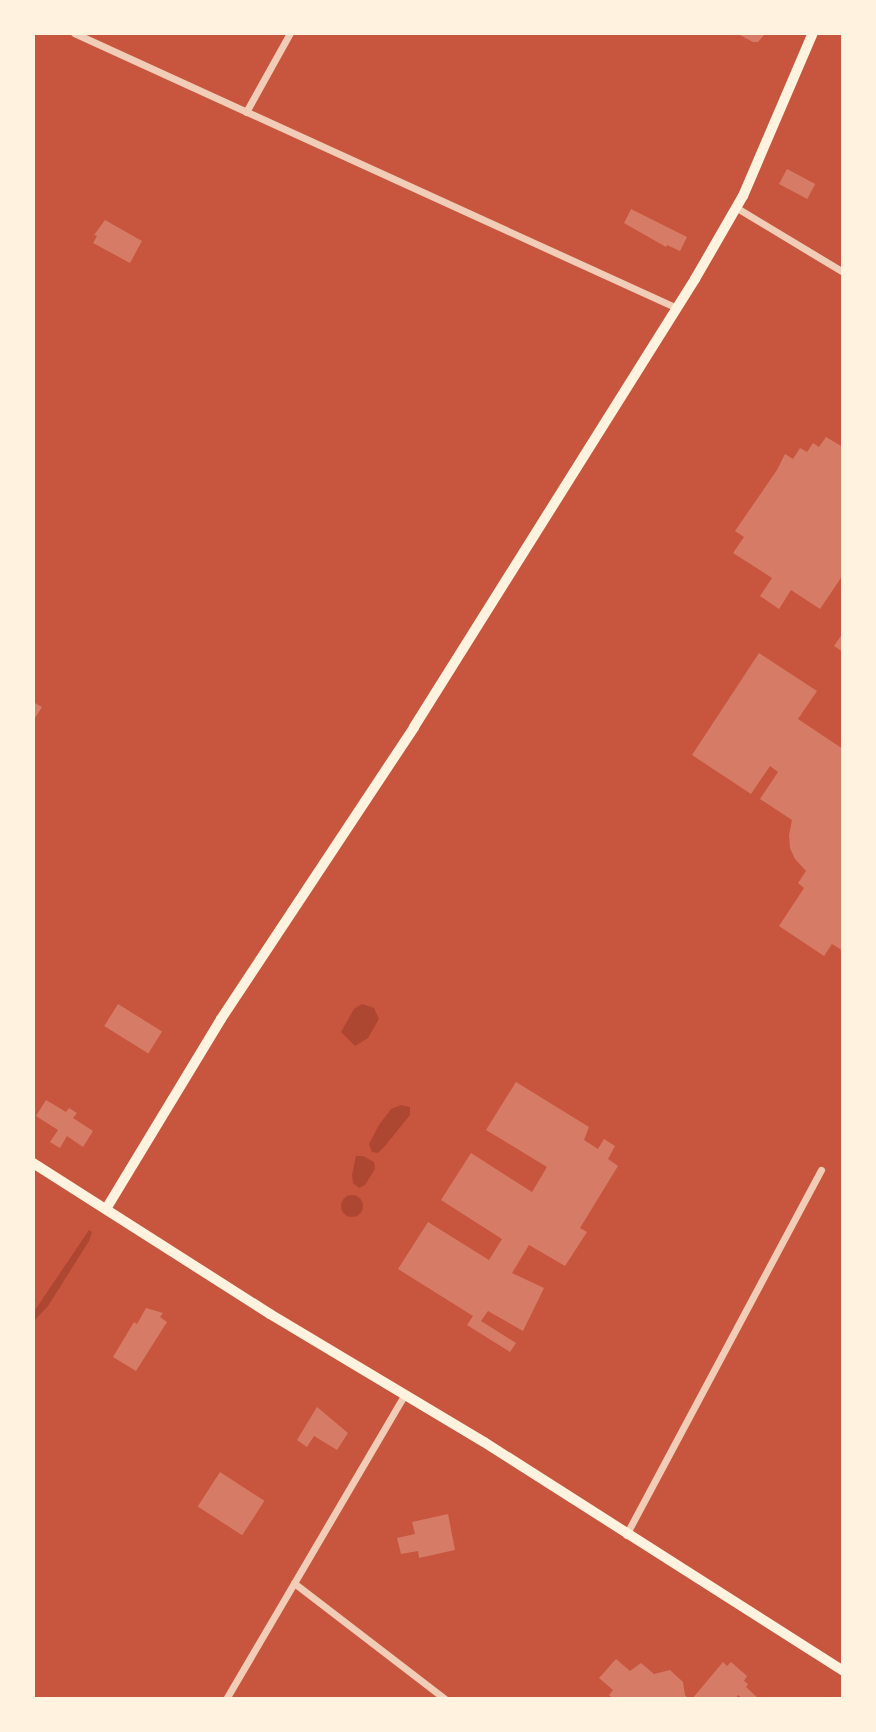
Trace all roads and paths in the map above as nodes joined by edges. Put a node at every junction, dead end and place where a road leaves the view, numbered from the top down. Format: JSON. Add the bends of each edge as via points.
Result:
{"nodes":[{"id":1,"x":74,"y":33,"type":"edge"},
{"id":2,"x":290,"y":33,"type":"edge"},
{"id":3,"x":813,"y":33,"type":"edge"},
{"id":4,"x":246,"y":112,"type":"junction"},
{"id":5,"x":737,"y":208,"type":"junction"},
{"id":6,"x":843,"y":272,"type":"edge"},
{"id":7,"x":677,"y":308,"type":"junction"},
{"id":8,"x":33,"y":1163,"type":"edge"},
{"id":9,"x":821,"y":1170,"type":"dead end"},
{"id":10,"x":106,"y":1209,"type":"junction"},
{"id":11,"x":404,"y":1396,"type":"junction"},
{"id":12,"x":625,"y":1535,"type":"junction"},
{"id":13,"x":295,"y":1583,"type":"junction"},
{"id":14,"x":843,"y":1671,"type":"edge"},
{"id":15,"x":226,"y":1699,"type":"edge"},
{"id":16,"x":445,"y":1699,"type":"edge"}],
"edges":[{"from":1,"to":4,"type":"street"},
{"from":2,"to":4,"type":"street"},
{"from":3,"to":5,"type":"main road"},
{"from":4,"to":7,"type":"street"},
{"from":5,"to":6,"type":"street"},
{"from":5,"to":7,"type":"main road"},
{"from":7,"to":10,"type":"main road","via":[[414,727],[221,1019]]},
{"from":8,"to":10,"type":"main road"},
{"from":9,"to":12,"type":"street"},
{"from":10,"to":11,"type":"main road"},
{"from":11,"to":12,"type":"main road","via":[[484,1442]]},
{"from":11,"to":13,"type":"street"},
{"from":12,"to":14,"type":"main road"},
{"from":13,"to":15,"type":"street"},
{"from":13,"to":16,"type":"street"}]}
